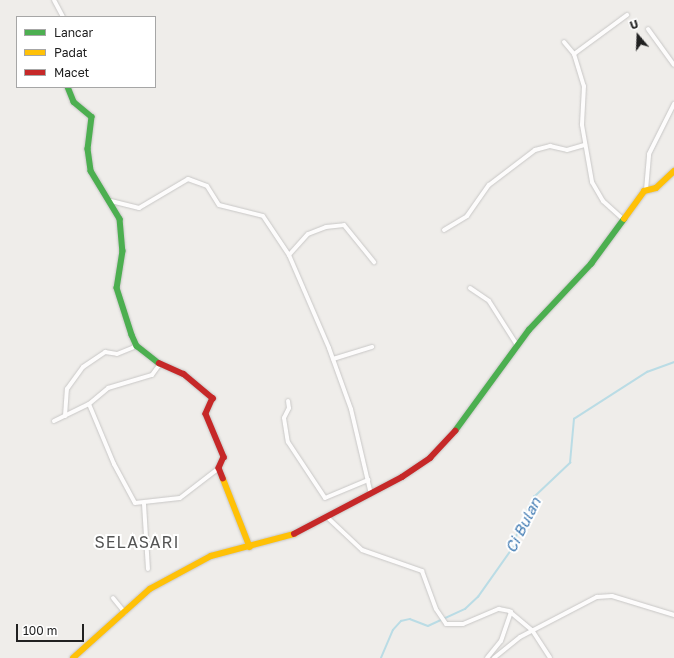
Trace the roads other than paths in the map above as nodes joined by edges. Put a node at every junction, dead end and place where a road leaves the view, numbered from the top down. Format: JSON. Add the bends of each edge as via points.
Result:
{"nodes":[{"id":1,"x":54,"y":0,"type":"edge"},
{"id":2,"x":627,"y":15,"type":"dead end"},
{"id":3,"x":62,"y":16,"type":"edge"},
{"id":4,"x":648,"y":29,"type":"dead end"},
{"id":5,"x":564,"y":42,"type":"dead end"},
{"id":6,"x":574,"y":54,"type":"junction"},
{"id":7,"x":674,"y":64,"type":"edge"},
{"id":8,"x":68,"y":88,"type":"edge"},
{"id":9,"x":674,"y":104,"type":"edge"},
{"id":10,"x":584,"y":145,"type":"junction"},
{"id":11,"x":674,"y":171,"type":"edge"},
{"id":12,"x":646,"y":190,"type":"junction"},
{"id":13,"x":111,"y":201,"type":"junction"},
{"id":14,"x":624,"y":220,"type":"junction"},
{"id":15,"x":444,"y":230,"type":"dead end"},
{"id":16,"x":289,"y":254,"type":"junction"},
{"id":17,"x":374,"y":262,"type":"dead end"},
{"id":18,"x":470,"y":288,"type":"dead end"},
{"id":19,"x":517,"y":345,"type":"junction"},
{"id":20,"x":137,"y":346,"type":"junction"},
{"id":21,"x":372,"y":347,"type":"dead end"},
{"id":22,"x":333,"y":359,"type":"junction"},
{"id":23,"x":160,"y":364,"type":"junction"},
{"id":24,"x":288,"y":401,"type":"dead end"},
{"id":25,"x":90,"y":404,"type":"junction"},
{"id":26,"x":64,"y":416,"type":"junction"},
{"id":27,"x":54,"y":421,"type":"dead end"},
{"id":28,"x":219,"y":468,"type":"junction"},
{"id":29,"x":368,"y":480,"type":"junction"},
{"id":30,"x":371,"y":494,"type":"junction"},
{"id":31,"x":144,"y":504,"type":"junction"},
{"id":32,"x":327,"y":517,"type":"junction"},
{"id":33,"x":250,"y":546,"type":"junction"},
{"id":34,"x":148,"y":569,"type":"dead end"},
{"id":35,"x":113,"y":598,"type":"dead end"},
{"id":36,"x":511,"y":612,"type":"junction"},
{"id":37,"x":125,"y":613,"type":"junction"},
{"id":38,"x":674,"y":615,"type":"edge"},
{"id":39,"x":532,"y":630,"type":"junction"},
{"id":40,"x":73,"y":658,"type":"edge"},
{"id":41,"x":487,"y":658,"type":"edge"},
{"id":42,"x":494,"y":658,"type":"edge"},
{"id":43,"x":550,"y":658,"type":"edge"}],
"edges":[{"from":1,"to":3,"type":"street"},
{"from":2,"to":6,"type":"street"},
{"from":4,"to":7,"type":"street"},
{"from":5,"to":6,"type":"street"},
{"from":6,"to":10,"type":"street","via":[[584,86]]},
{"from":8,"to":13,"type":"street","via":[[74,102],[93,120],[88,149],[91,170]]},
{"from":9,"to":12,"type":"street","via":[[649,154]]},
{"from":10,"to":14,"type":"street","via":[[595,188]]},
{"from":10,"to":15,"type":"street","via":[[567,150],[550,146],[535,150],[489,185],[467,216]]},
{"from":11,"to":12,"type":"street","via":[[656,188]]},
{"from":12,"to":14,"type":"street"},
{"from":13,"to":16,"type":"street","via":[[139,208],[158,199],[177,182],[188,179],[199,182],[207,186],[219,205],[263,216]]},
{"from":13,"to":20,"type":"street","via":[[120,219],[123,245],[116,288]]},
{"from":14,"to":19,"type":"street","via":[[581,276]]},
{"from":16,"to":17,"type":"street","via":[[308,234],[326,227],[344,225]]},
{"from":16,"to":22,"type":"street"},
{"from":18,"to":19,"type":"street","via":[[489,302]]},
{"from":19,"to":30,"type":"street","via":[[448,441],[411,472]]},
{"from":20,"to":23,"type":"street"},
{"from":20,"to":26,"type":"street","via":[[118,353],[105,352],[83,366],[68,389]]},
{"from":21,"to":22,"type":"street"},
{"from":22,"to":29,"type":"street","via":[[351,409]]},
{"from":23,"to":25,"type":"street","via":[[152,375],[108,388]]},
{"from":23,"to":28,"type":"street","via":[[184,374],[213,398],[206,414],[224,457]]},
{"from":24,"to":29,"type":"street","via":[[290,408],[284,418],[288,442],[325,498]]},
{"from":25,"to":26,"type":"street"},
{"from":25,"to":31,"type":"street","via":[[130,497]]},
{"from":26,"to":27,"type":"street"},
{"from":28,"to":31,"type":"street","via":[[188,494]]},
{"from":28,"to":33,"type":"street"},
{"from":29,"to":30,"type":"street"},
{"from":30,"to":32,"type":"street"},
{"from":31,"to":34,"type":"street"},
{"from":32,"to":33,"type":"street","via":[[297,534]]},
{"from":32,"to":36,"type":"street","via":[[362,550],[422,571],[443,621],[456,626],[499,609]]},
{"from":33,"to":37,"type":"street","via":[[211,556],[162,582],[146,591]]},
{"from":35,"to":37,"type":"street"},
{"from":36,"to":39,"type":"street"},
{"from":36,"to":41,"type":"street","via":[[501,641]]},
{"from":37,"to":40,"type":"street"},
{"from":38,"to":39,"type":"street","via":[[605,596]]},
{"from":39,"to":42,"type":"street"},
{"from":39,"to":43,"type":"street"}]}
